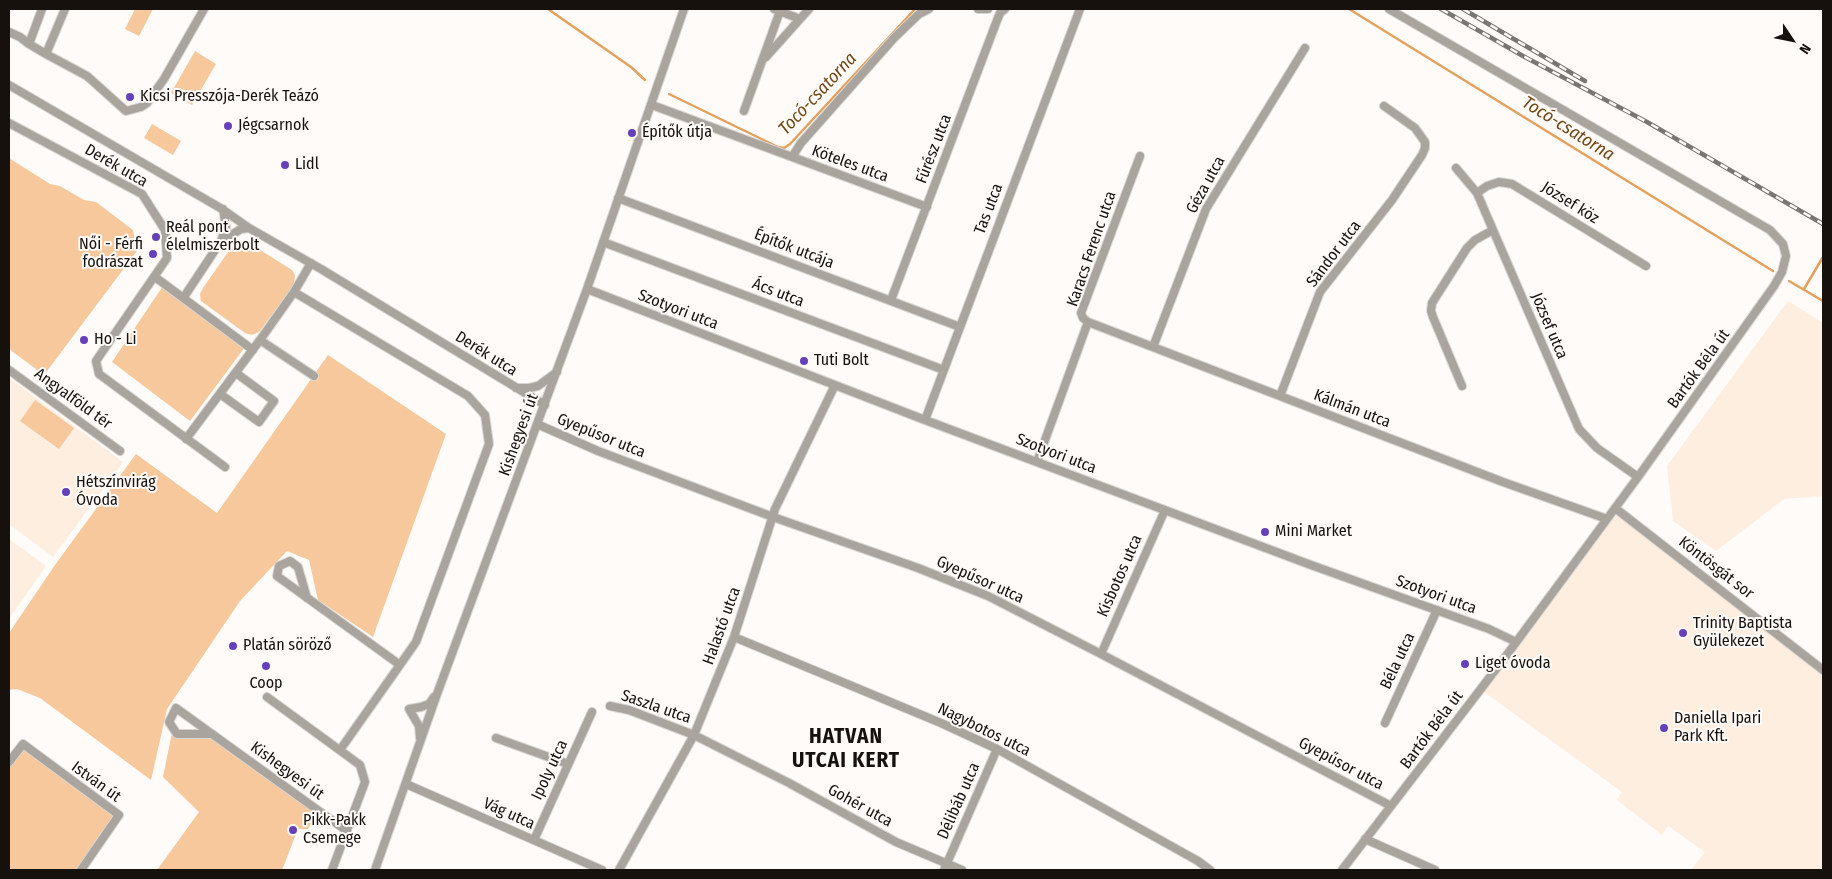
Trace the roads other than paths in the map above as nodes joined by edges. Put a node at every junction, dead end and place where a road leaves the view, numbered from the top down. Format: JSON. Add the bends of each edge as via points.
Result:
{"nodes":[{"id":1,"x":42,"y":9,"type":"edge"},
{"id":2,"x":65,"y":9,"type":"edge"},
{"id":3,"x":204,"y":9,"type":"edge"},
{"id":4,"x":684,"y":9,"type":"edge"},
{"id":5,"x":809,"y":9,"type":"edge"},
{"id":6,"x":929,"y":9,"type":"edge"},
{"id":7,"x":978,"y":9,"type":"edge"},
{"id":8,"x":988,"y":9,"type":"edge"},
{"id":9,"x":1080,"y":9,"type":"edge"},
{"id":10,"x":1389,"y":9,"type":"edge"},
{"id":11,"x":777,"y":10,"type":"edge"},
{"id":12,"x":1001,"y":10,"type":"edge"},
{"id":13,"x":800,"y":19,"type":"junction"},
{"id":14,"x":9,"y":32,"type":"edge"},
{"id":15,"x":773,"y":32,"type":"junction"},
{"id":16,"x":783,"y":38,"type":"junction"},
{"id":17,"x":29,"y":44,"type":"junction"},
{"id":18,"x":1305,"y":48,"type":"dead end"},
{"id":19,"x":46,"y":54,"type":"junction"},
{"id":20,"x":763,"y":61,"type":"junction"},
{"id":21,"x":9,"y":85,"type":"edge"},
{"id":22,"x":652,"y":105,"type":"junction"},
{"id":23,"x":1384,"y":106,"type":"dead end"},
{"id":24,"x":744,"y":111,"type":"dead end"},
{"id":25,"x":9,"y":123,"type":"edge"},
{"id":26,"x":1140,"y":156,"type":"dead end"},
{"id":27,"x":792,"y":157,"type":"junction"},
{"id":28,"x":1456,"y":168,"type":"dead end"},
{"id":29,"x":1477,"y":193,"type":"junction"},
{"id":30,"x":618,"y":198,"type":"junction"},
{"id":31,"x":927,"y":207,"type":"junction"},
{"id":32,"x":222,"y":209,"type":"junction"},
{"id":33,"x":249,"y":228,"type":"junction"},
{"id":34,"x":1494,"y":230,"type":"junction"},
{"id":35,"x":221,"y":241,"type":"junction"},
{"id":36,"x":603,"y":242,"type":"junction"},
{"id":37,"x":311,"y":263,"type":"junction"},
{"id":38,"x":1646,"y":266,"type":"dead end"},
{"id":39,"x":155,"y":277,"type":"junction"},
{"id":40,"x":587,"y":289,"type":"junction"},
{"id":41,"x":294,"y":292,"type":"junction"},
{"id":42,"x":184,"y":297,"type":"junction"},
{"id":43,"x":891,"y":300,"type":"junction"},
{"id":44,"x":1088,"y":322,"type":"junction"},
{"id":45,"x":960,"y":327,"type":"junction"},
{"id":46,"x":260,"y":340,"type":"junction"},
{"id":47,"x":1153,"y":347,"type":"junction"},
{"id":48,"x":253,"y":350,"type":"junction"},
{"id":49,"x":9,"y":370,"type":"edge"},
{"id":50,"x":944,"y":370,"type":"junction"},
{"id":51,"x":557,"y":372,"type":"junction"},
{"id":52,"x":236,"y":373,"type":"junction"},
{"id":53,"x":314,"y":376,"type":"dead end"},
{"id":54,"x":835,"y":385,"type":"junction"},
{"id":55,"x":1462,"y":386,"type":"dead end"},
{"id":56,"x":514,"y":388,"type":"junction"},
{"id":57,"x":220,"y":394,"type":"junction"},
{"id":58,"x":1280,"y":396,"type":"junction"},
{"id":59,"x":544,"y":405,"type":"junction"},
{"id":60,"x":925,"y":420,"type":"junction"},
{"id":61,"x":537,"y":424,"type":"junction"},
{"id":62,"x":186,"y":439,"type":"junction"},
{"id":63,"x":120,"y":451,"type":"dead end"},
{"id":64,"x":1038,"y":462,"type":"junction"},
{"id":65,"x":225,"y":467,"type":"dead end"},
{"id":66,"x":1638,"y":477,"type":"junction"},
{"id":67,"x":1615,"y":508,"type":"junction"},
{"id":68,"x":1165,"y":510,"type":"junction"},
{"id":69,"x":773,"y":517,"type":"junction"},
{"id":70,"x":1607,"y":519,"type":"junction"},
{"id":71,"x":307,"y":598,"type":"junction"},
{"id":72,"x":1437,"y":610,"type":"junction"},
{"id":73,"x":734,"y":637,"type":"junction"},
{"id":74,"x":1516,"y":642,"type":"junction"},
{"id":75,"x":1101,"y":654,"type":"junction"},
{"id":76,"x":400,"y":665,"type":"junction"},
{"id":77,"x":1823,"y":670,"type":"edge"},
{"id":78,"x":438,"y":694,"type":"junction"},
{"id":79,"x":268,"y":697,"type":"dead end"},
{"id":80,"x":610,"y":706,"type":"dead end"},
{"id":81,"x":592,"y":712,"type":"dead end"},
{"id":82,"x":1385,"y":722,"type":"dead end"},
{"id":83,"x":212,"y":734,"type":"junction"},
{"id":84,"x":694,"y":735,"type":"junction"},
{"id":85,"x":496,"y":738,"type":"dead end"},
{"id":86,"x":420,"y":742,"type":"junction"},
{"id":87,"x":997,"y":749,"type":"junction"},
{"id":88,"x":340,"y":750,"type":"junction"},
{"id":89,"x":9,"y":762,"type":"edge"},
{"id":90,"x":568,"y":764,"type":"junction"},
{"id":91,"x":406,"y":784,"type":"junction"},
{"id":92,"x":1391,"y":806,"type":"junction"},
{"id":93,"x":347,"y":831,"type":"junction"},
{"id":94,"x":1366,"y":839,"type":"junction"},
{"id":95,"x":534,"y":840,"type":"junction"},
{"id":96,"x":945,"y":867,"type":"edge"},
{"id":97,"x":81,"y":870,"type":"edge"},
{"id":98,"x":332,"y":870,"type":"edge"},
{"id":99,"x":375,"y":870,"type":"edge"},
{"id":100,"x":602,"y":870,"type":"edge"},
{"id":101,"x":619,"y":870,"type":"edge"},
{"id":102,"x":962,"y":870,"type":"edge"},
{"id":103,"x":1210,"y":870,"type":"edge"},
{"id":104,"x":1342,"y":870,"type":"edge"},
{"id":105,"x":1435,"y":870,"type":"edge"}],
"edges":[{"from":1,"to":17,"type":"street"},
{"from":2,"to":19,"type":"street"},
{"from":3,"to":19,"type":"street","via":[[152,97],[135,109],[126,111],[87,76]]},
{"from":4,"to":22,"type":"street","name":"Kishegyesi út"},
{"from":5,"to":13,"type":"street"},
{"from":6,"to":27,"type":"street","via":[[919,14],[894,38]]},
{"from":7,"to":8,"type":"street"},
{"from":9,"to":45,"type":"street","name":"Tas utca"},
{"from":10,"to":66,"type":"street","name":"Bartók Béla út","via":[[1762,225],[1776,234],[1783,244],[1784,266],[1774,286]]},
{"from":11,"to":13,"type":"street"},
{"from":11,"to":15,"type":"street"},
{"from":12,"to":31,"type":"street","name":"Fűrész utca"},
{"from":13,"to":16,"type":"street"},
{"from":14,"to":17,"type":"street"},
{"from":15,"to":16,"type":"street"},
{"from":15,"to":20,"type":"street"},
{"from":16,"to":20,"type":"street"},
{"from":17,"to":19,"type":"street"},
{"from":18,"to":47,"type":"street","name":"Géza utca","via":[[1206,209]]},
{"from":20,"to":24,"type":"street"},
{"from":21,"to":32,"type":"street","name":"Derék utca"},
{"from":22,"to":27,"type":"street","name":"Köteles utca"},
{"from":22,"to":30,"type":"street","name":"Kishegyesi út"},
{"from":23,"to":58,"type":"street","name":"Sándor utca","via":[[1415,128],[1425,142],[1425,148],[1392,200],[1320,292]]},
{"from":25,"to":39,"type":"street","name":"Derék utca","via":[[142,194],[165,230],[167,258]]},
{"from":26,"to":44,"type":"street","name":"Karacs Ferenc utca","via":[[1081,313]]},
{"from":27,"to":31,"type":"street","name":"Köteles utca"},
{"from":28,"to":29,"type":"street","name":"József utca"},
{"from":29,"to":34,"type":"street","name":"József utca"},
{"from":29,"to":38,"type":"street","name":"József köz","via":[[1500,182],[1512,184]]},
{"from":30,"to":36,"type":"street","name":"Kishegyesi út"},
{"from":30,"to":43,"type":"street","name":"Építők utcája"},
{"from":31,"to":43,"type":"street","name":"Fűrész utca"},
{"from":32,"to":33,"type":"street","name":"Derék utca"},
{"from":32,"to":35,"type":"street","via":[[226,227]]},
{"from":33,"to":35,"type":"street","via":[[233,232]]},
{"from":33,"to":37,"type":"street","name":"Derék utca"},
{"from":34,"to":55,"type":"street","via":[[1467,248],[1432,303],[1433,317]]},
{"from":34,"to":66,"type":"street","name":"József utca","via":[[1579,429],[1597,448]]},
{"from":35,"to":42,"type":"street"},
{"from":36,"to":40,"type":"street","name":"Kishegyesi út"},
{"from":36,"to":50,"type":"street","name":"Ács utca"},
{"from":37,"to":41,"type":"street"},
{"from":37,"to":56,"type":"street","name":"Derék utca"},
{"from":39,"to":42,"type":"street"},
{"from":39,"to":62,"type":"street","name":"Derék utca","via":[[96,361],[99,374]]},
{"from":40,"to":51,"type":"street","name":"Kishegyesi út"},
{"from":40,"to":54,"type":"street","name":"Szotyori utca"},
{"from":41,"to":46,"type":"street"},
{"from":41,"to":76,"type":"street","name":"Kishegyesi út","via":[[468,396],[485,415],[489,444],[416,642]]},
{"from":42,"to":48,"type":"street"},
{"from":43,"to":45,"type":"street","name":"Építők utcája"},
{"from":44,"to":47,"type":"street","name":"Kálmán utca"},
{"from":44,"to":64,"type":"street","name":"Karacs Ferenc utca"},
{"from":45,"to":50,"type":"street","name":"Tas utca"},
{"from":46,"to":48,"type":"street"},
{"from":46,"to":53,"type":"street"},
{"from":47,"to":58,"type":"street","name":"Kálmán utca"},
{"from":48,"to":52,"type":"street"},
{"from":49,"to":63,"type":"street","name":"Angyalföld tér"},
{"from":50,"to":60,"type":"street","name":"Tas utca"},
{"from":51,"to":56,"type":"street","via":[[538,386]]},
{"from":51,"to":59,"type":"street","name":"Kishegyesi út"},
{"from":52,"to":57,"type":"street"},
{"from":52,"to":57,"type":"street","via":[[274,401],[259,422]]},
{"from":54,"to":60,"type":"street","name":"Szotyori utca"},
{"from":54,"to":69,"type":"street","name":"Halastó utca"},
{"from":56,"to":59,"type":"street","name":"Derék utca"},
{"from":57,"to":62,"type":"street"},
{"from":58,"to":70,"type":"street","name":"Kálmán utca"},
{"from":59,"to":61,"type":"street","name":"Kishegyesi út"},
{"from":60,"to":64,"type":"street","name":"Szotyori utca"},
{"from":61,"to":69,"type":"street","name":"Gyepűsor utca","via":[[598,452]]},
{"from":61,"to":78,"type":"street","name":"Kishegyesi út"},
{"from":62,"to":65,"type":"street","name":"Derék utca"},
{"from":64,"to":68,"type":"street","name":"Szotyori utca"},
{"from":66,"to":67,"type":"street","name":"Bartók Béla út"},
{"from":67,"to":70,"type":"street","name":"Bartók Béla út"},
{"from":67,"to":77,"type":"street","name":"Köntösgát sor"},
{"from":68,"to":72,"type":"street","name":"Szotyori utca"},
{"from":68,"to":75,"type":"street","name":"Kisbotos utca"},
{"from":69,"to":73,"type":"street","name":"Halastó utca"},
{"from":69,"to":75,"type":"street","name":"Gyepűsor utca","via":[[970,589]]},
{"from":70,"to":74,"type":"street","name":"Bartók Béla út"},
{"from":71,"to":71,"type":"street","via":[[277,576],[279,566],[290,561],[298,567]]},
{"from":71,"to":76,"type":"street"},
{"from":72,"to":74,"type":"street","name":"Szotyori utca"},
{"from":72,"to":82,"type":"street","name":"Béla utca"},
{"from":73,"to":84,"type":"street","name":"Halastó utca"},
{"from":73,"to":87,"type":"street","name":"Nagybotos utca"},
{"from":74,"to":92,"type":"street","name":"Bartók Béla út"},
{"from":75,"to":92,"type":"street","name":"Gyepűsor utca"},
{"from":76,"to":88,"type":"street","name":"Kishegyesi út"},
{"from":78,"to":86,"type":"street","name":"Kishegyesi út"},
{"from":78,"to":86,"type":"street","via":[[428,704],[409,709],[419,726]]},
{"from":79,"to":88,"type":"street"},
{"from":80,"to":84,"type":"street","name":"Saszla utca","via":[[630,710]]},
{"from":81,"to":90,"type":"street","name":"Ipoly utca"},
{"from":83,"to":83,"type":"street","name":"Kishegyesi út","via":[[176,708],[169,722],[177,734]]},
{"from":83,"to":93,"type":"street","name":"Kishegyesi út"},
{"from":84,"to":96,"type":"street","name":"Gohér utca"},
{"from":84,"to":101,"type":"street","name":"Halastó utca"},
{"from":85,"to":90,"type":"street"},
{"from":86,"to":91,"type":"street","name":"Kishegyesi út"},
{"from":87,"to":96,"type":"street","name":"Délibáb utca"},
{"from":87,"to":103,"type":"street","name":"Nagybotos utca"},
{"from":88,"to":93,"type":"street","via":[[360,766],[365,782]]},
{"from":89,"to":97,"type":"street","name":"István út","via":[[23,744],[119,815]]},
{"from":90,"to":95,"type":"street","name":"Ipoly utca"},
{"from":91,"to":95,"type":"street","name":"Vág utca"},
{"from":91,"to":99,"type":"street","name":"Kishegyesi út"},
{"from":92,"to":94,"type":"street","name":"Bartók Béla út"},
{"from":93,"to":98,"type":"street"},
{"from":94,"to":104,"type":"street","name":"Bartók Béla út"},
{"from":94,"to":105,"type":"street"},
{"from":95,"to":100,"type":"street","name":"Vág utca"},
{"from":96,"to":102,"type":"street","name":"Gohér utca"}]}
